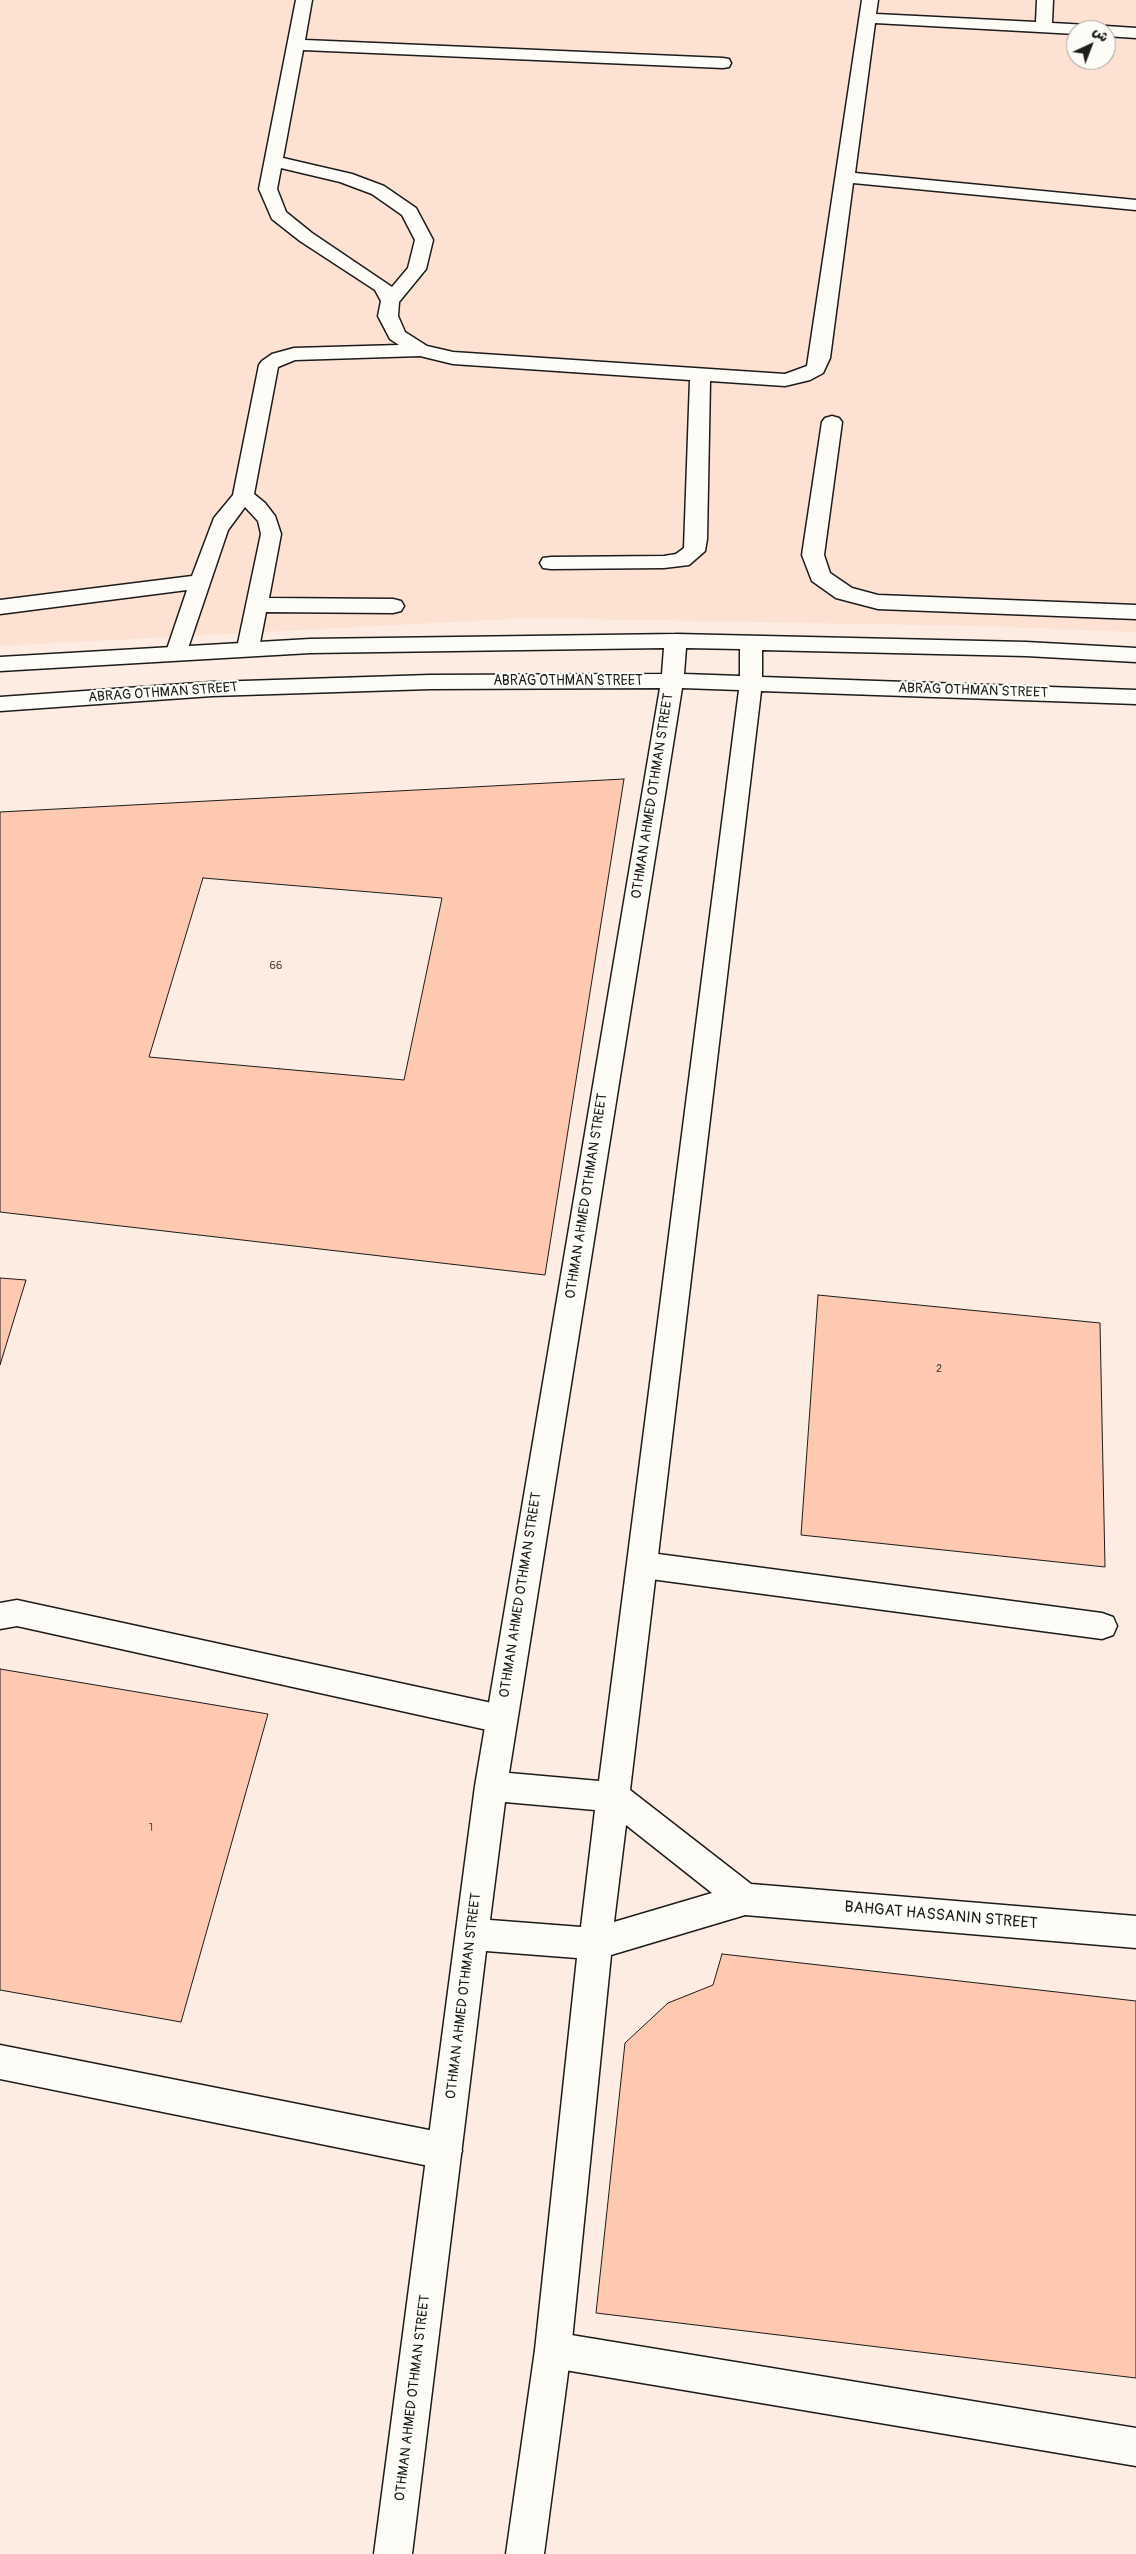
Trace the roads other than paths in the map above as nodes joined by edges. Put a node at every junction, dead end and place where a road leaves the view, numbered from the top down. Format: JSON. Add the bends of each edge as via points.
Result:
{"nodes":[{"id":1,"x":304,"y":0,"type":"edge"},
{"id":2,"x":870,"y":0,"type":"edge"},
{"id":3,"x":1045,"y":0,"type":"edge"},
{"id":4,"x":867,"y":18,"type":"junction"},
{"id":5,"x":1044,"y":28,"type":"junction"},
{"id":6,"x":1066,"y":29,"type":"edge"},
{"id":7,"x":1116,"y":32,"type":"edge"},
{"id":8,"x":1136,"y":33,"type":"edge"},
{"id":9,"x":296,"y":45,"type":"junction"},
{"id":10,"x":723,"y":63,"type":"dead end"},
{"id":11,"x":274,"y":160,"type":"junction"},
{"id":12,"x":846,"y":177,"type":"junction"},
{"id":13,"x":1136,"y":205,"type":"edge"},
{"id":14,"x":390,"y":301,"type":"junction"},
{"id":15,"x":420,"y":350,"type":"junction"},
{"id":16,"x":700,"y":374,"type":"junction"},
{"id":17,"x":832,"y":422,"type":"dead end"},
{"id":18,"x":243,"y":496,"type":"junction"},
{"id":19,"x":551,"y":563,"type":"dead end"},
{"id":20,"x":200,"y":582,"type":"junction"},
{"id":21,"x":257,"y":604,"type":"junction"},
{"id":22,"x":393,"y":606,"type":"dead end"},
{"id":23,"x":0,"y":607,"type":"edge"},
{"id":24,"x":1136,"y":612,"type":"edge"},
{"id":25,"x":676,"y":641,"type":"junction"},
{"id":26,"x":751,"y":642,"type":"junction"},
{"id":27,"x":248,"y":648,"type":"junction"},
{"id":28,"x":212,"y":650,"type":"junction"},
{"id":29,"x":178,"y":652,"type":"junction"},
{"id":30,"x":1136,"y":655,"type":"edge"},
{"id":31,"x":0,"y":664,"type":"edge"},
{"id":32,"x":672,"y":681,"type":"junction"},
{"id":33,"x":751,"y":684,"type":"junction"},
{"id":34,"x":212,"y":689,"type":"junction"},
{"id":35,"x":1136,"y":697,"type":"edge"},
{"id":36,"x":0,"y":704,"type":"edge"},
{"id":37,"x":643,"y":1565,"type":"junction"},
{"id":38,"x":0,"y":1616,"type":"edge"},
{"id":39,"x":1102,"y":1626,"type":"dead end"},
{"id":40,"x":501,"y":1719,"type":"junction"},
{"id":41,"x":491,"y":1786,"type":"junction"},
{"id":42,"x":615,"y":1797,"type":"junction"},
{"id":43,"x":745,"y":1899,"type":"junction"},
{"id":44,"x":1136,"y":1932,"type":"edge"},
{"id":45,"x":471,"y":1934,"type":"junction"},
{"id":46,"x":596,"y":1944,"type":"junction"},
{"id":47,"x":0,"y":2062,"type":"edge"},
{"id":48,"x":444,"y":2151,"type":"junction"},
{"id":49,"x":553,"y":2350,"type":"junction"},
{"id":50,"x":1136,"y":2446,"type":"edge"},
{"id":51,"x":393,"y":2554,"type":"edge"},
{"id":52,"x":525,"y":2554,"type":"edge"}],
"edges":[{"from":1,"to":9,"type":"street"},
{"from":2,"to":4,"type":"street"},
{"from":3,"to":5,"type":"street"},
{"from":4,"to":5,"type":"street"},
{"from":4,"to":12,"type":"street"},
{"from":5,"to":6,"type":"street"},
{"from":7,"to":8,"type":"street"},
{"from":9,"to":10,"type":"street"},
{"from":9,"to":11,"type":"street"},
{"from":11,"to":14,"type":"street","via":[[268,189],[278,215],[383,287]]},
{"from":11,"to":14,"type":"street","via":[[346,178],[378,190],[410,212],[424,240],[417,269]]},
{"from":12,"to":13,"type":"street"},
{"from":12,"to":16,"type":"street","via":[[816,369],[785,380]]},
{"from":14,"to":15,"type":"street","via":[[388,316],[397,335]]},
{"from":15,"to":16,"type":"street","via":[[453,358]]},
{"from":15,"to":18,"type":"street","via":[[294,354],[269,365]]},
{"from":16,"to":19,"type":"street","via":[[694,551],[682,560],[664,562]]},
{"from":17,"to":24,"type":"street","via":[[813,555],[820,576],[844,593],[878,602]]},
{"from":18,"to":20,"type":"street","via":[[224,518]]},
{"from":18,"to":21,"type":"street","via":[[258,506],[268,520],[271,534]]},
{"from":20,"to":23,"type":"street"},
{"from":20,"to":29,"type":"street"},
{"from":21,"to":22,"type":"street"},
{"from":21,"to":27,"type":"street"},
{"from":25,"to":26,"type":"street"},
{"from":25,"to":27,"type":"street"},
{"from":25,"to":32,"type":"street","name":"OTHMAN AHMED OTHMAN STREET"},
{"from":26,"to":30,"type":"street"},
{"from":26,"to":33,"type":"street"},
{"from":27,"to":28,"type":"street"},
{"from":28,"to":29,"type":"street"},
{"from":28,"to":34,"type":"street"},
{"from":29,"to":31,"type":"street"},
{"from":32,"to":33,"type":"street","name":"ABRAG OTHMAN STREET"},
{"from":32,"to":34,"type":"street","name":"ABRAG OTHMAN STREET","via":[[430,682]]},
{"from":32,"to":40,"type":"street","name":"OTHMAN AHMED OTHMAN STREET"},
{"from":33,"to":35,"type":"street","name":"ABRAG OTHMAN STREET"},
{"from":33,"to":37,"type":"street"},
{"from":34,"to":36,"type":"street","name":"ABRAG OTHMAN STREET"},
{"from":37,"to":39,"type":"street"},
{"from":37,"to":42,"type":"street"},
{"from":38,"to":40,"type":"street","via":[[17,1613]]},
{"from":40,"to":41,"type":"street","name":"OTHMAN AHMED OTHMAN STREET"},
{"from":41,"to":42,"type":"street"},
{"from":41,"to":45,"type":"street","name":"OTHMAN AHMED OTHMAN STREET"},
{"from":42,"to":43,"type":"street"},
{"from":42,"to":46,"type":"street"},
{"from":43,"to":44,"type":"street","name":"BAHGAT HASSANIN STREET"},
{"from":43,"to":46,"type":"street","name":"BAHGAT HASSANIN STREET"},
{"from":45,"to":46,"type":"street"},
{"from":45,"to":48,"type":"street","name":"OTHMAN AHMED OTHMAN STREET"},
{"from":46,"to":49,"type":"street"},
{"from":47,"to":48,"type":"street"},
{"from":48,"to":51,"type":"street","name":"OTHMAN AHMED OTHMAN STREET"},
{"from":49,"to":50,"type":"street"},
{"from":49,"to":52,"type":"street"}]}
